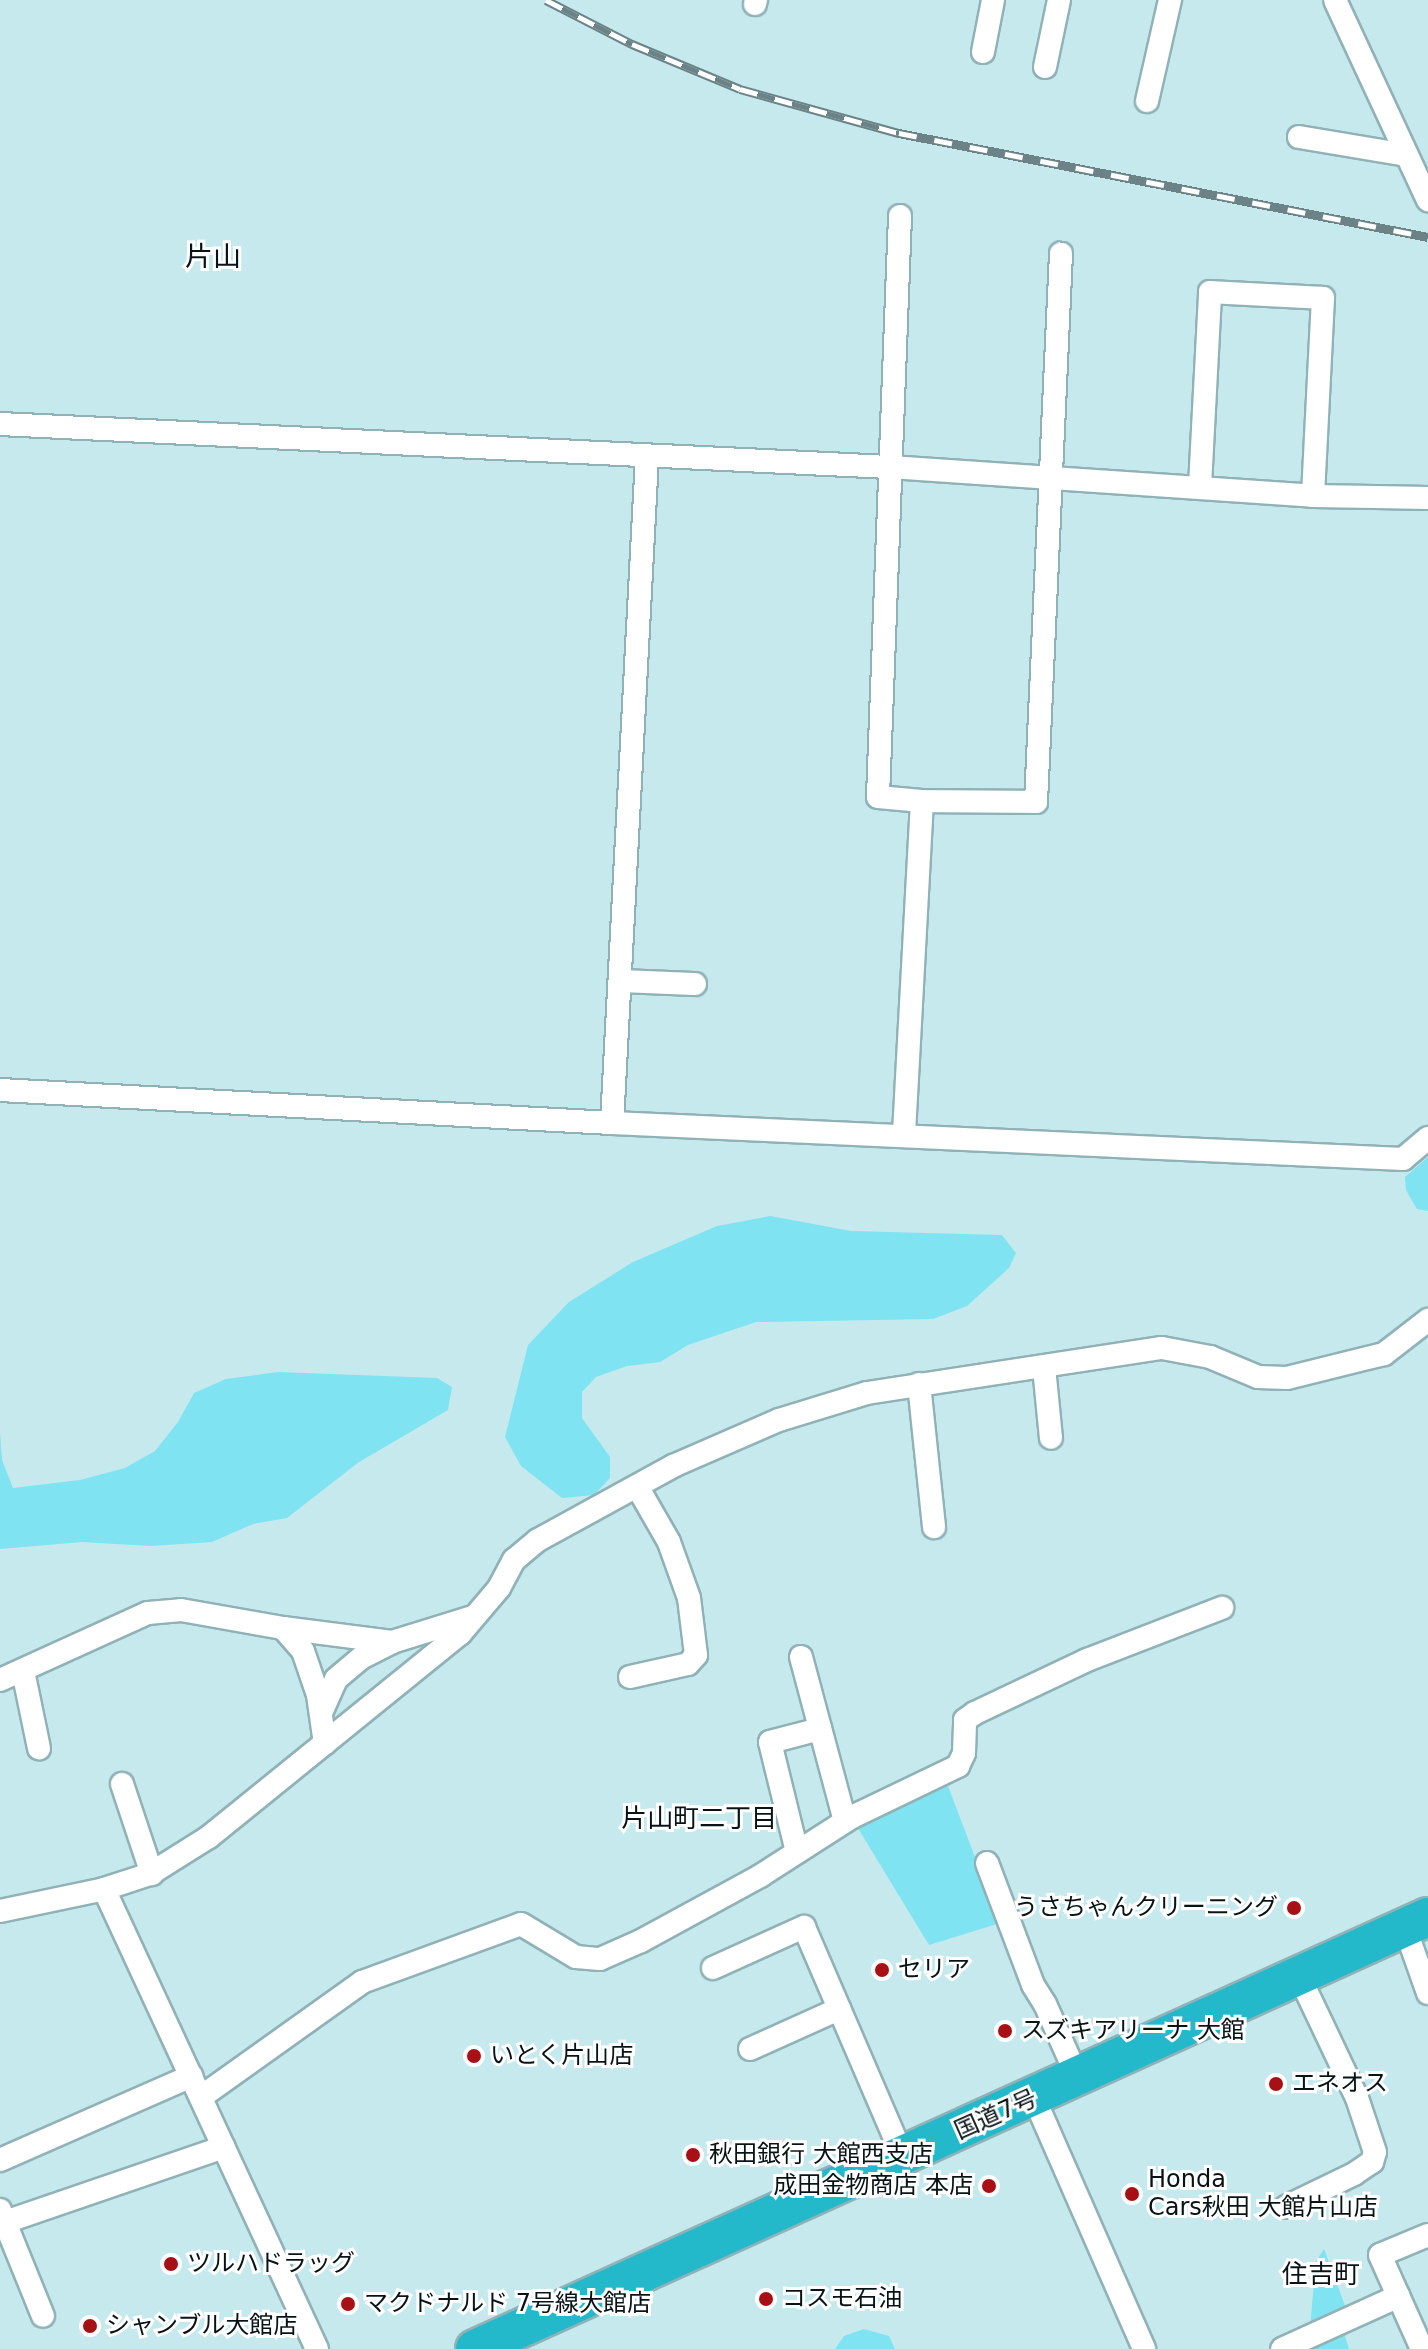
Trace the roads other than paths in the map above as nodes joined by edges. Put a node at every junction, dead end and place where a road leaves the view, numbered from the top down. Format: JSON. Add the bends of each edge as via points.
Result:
{"nodes":[{"id":1,"x":993,"y":0,"type":"edge"},
{"id":2,"x":1059,"y":0,"type":"edge"},
{"id":3,"x":1170,"y":0,"type":"edge"},
{"id":4,"x":1341,"y":2,"type":"edge"},
{"id":5,"x":983,"y":52,"type":"dead end"},
{"id":6,"x":1045,"y":67,"type":"dead end"},
{"id":7,"x":1147,"y":101,"type":"dead end"},
{"id":8,"x":1299,"y":137,"type":"dead end"},
{"id":9,"x":1407,"y":155,"type":"junction"},
{"id":10,"x":1425,"y":187,"type":"edge"},
{"id":11,"x":900,"y":216,"type":"dead end"},
{"id":12,"x":1061,"y":254,"type":"dead end"},
{"id":13,"x":0,"y":424,"type":"edge"},
{"id":14,"x":647,"y":458,"type":"junction"},
{"id":15,"x":890,"y":467,"type":"junction"},
{"id":16,"x":1052,"y":479,"type":"junction"},
{"id":17,"x":1200,"y":486,"type":"junction"},
{"id":18,"x":1313,"y":496,"type":"junction"},
{"id":19,"x":1428,"y":498,"type":"edge"},
{"id":20,"x":922,"y":801,"type":"junction"},
{"id":21,"x":620,"y":981,"type":"junction"},
{"id":22,"x":695,"y":984,"type":"dead end"},
{"id":23,"x":0,"y":1090,"type":"edge"},
{"id":24,"x":612,"y":1123,"type":"junction"},
{"id":25,"x":904,"y":1134,"type":"junction"},
{"id":26,"x":1428,"y":1138,"type":"edge"},
{"id":27,"x":1428,"y":1320,"type":"edge"},
{"id":28,"x":1044,"y":1367,"type":"junction"},
{"id":29,"x":919,"y":1384,"type":"junction"},
{"id":30,"x":1051,"y":1438,"type":"dead end"},
{"id":31,"x":638,"y":1488,"type":"junction"},
{"id":32,"x":934,"y":1527,"type":"dead end"},
{"id":33,"x":1222,"y":1608,"type":"dead end"},
{"id":34,"x":475,"y":1616,"type":"junction"},
{"id":35,"x":283,"y":1628,"type":"junction"},
{"id":36,"x":392,"y":1642,"type":"junction"},
{"id":37,"x":801,"y":1657,"type":"dead end"},
{"id":38,"x":23,"y":1671,"type":"junction"},
{"id":39,"x":630,"y":1677,"type":"dead end"},
{"id":40,"x":0,"y":1680,"type":"edge"},
{"id":41,"x":321,"y":1714,"type":"junction"},
{"id":42,"x":820,"y":1729,"type":"junction"},
{"id":43,"x":325,"y":1744,"type":"junction"},
{"id":44,"x":39,"y":1748,"type":"dead end"},
{"id":45,"x":122,"y":1784,"type":"dead end"},
{"id":46,"x":845,"y":1821,"type":"junction"},
{"id":47,"x":797,"y":1852,"type":"junction"},
{"id":48,"x":987,"y":1863,"type":"dead end"},
{"id":49,"x":152,"y":1874,"type":"junction"},
{"id":50,"x":104,"y":1889,"type":"junction"},
{"id":51,"x":0,"y":1911,"type":"edge"},
{"id":52,"x":1416,"y":1922,"type":"edge"},
{"id":53,"x":713,"y":1968,"type":"dead end"},
{"id":54,"x":1299,"y":1976,"type":"junction"},
{"id":55,"x":1428,"y":1993,"type":"edge"},
{"id":56,"x":839,"y":2009,"type":"junction"},
{"id":57,"x":750,"y":2049,"type":"dead end"},
{"id":58,"x":191,"y":2076,"type":"junction"},
{"id":59,"x":1078,"y":2078,"type":"junction"},
{"id":60,"x":201,"y":2097,"type":"junction"},
{"id":61,"x":1034,"y":2098,"type":"junction"},
{"id":62,"x":224,"y":2147,"type":"junction"},
{"id":63,"x":903,"y":2157,"type":"junction"},
{"id":64,"x":0,"y":2160,"type":"edge"},
{"id":65,"x":1286,"y":2207,"type":"dead end"},
{"id":66,"x":2,"y":2216,"type":"edge"},
{"id":67,"x":1428,"y":2235,"type":"edge"},
{"id":68,"x":1399,"y":2296,"type":"junction"},
{"id":69,"x":43,"y":2316,"type":"dead end"},
{"id":70,"x":317,"y":2349,"type":"edge"},
{"id":71,"x":475,"y":2349,"type":"edge"},
{"id":72,"x":1144,"y":2349,"type":"edge"},
{"id":73,"x":1282,"y":2349,"type":"edge"},
{"id":74,"x":1422,"y":2349,"type":"edge"}],
"edges":[{"from":1,"to":5,"type":"street"},
{"from":2,"to":6,"type":"street"},
{"from":3,"to":7,"type":"street"},
{"from":4,"to":9,"type":"street"},
{"from":8,"to":9,"type":"street"},
{"from":9,"to":10,"type":"street"},
{"from":11,"to":15,"type":"street"},
{"from":12,"to":16,"type":"street"},
{"from":13,"to":14,"type":"street"},
{"from":14,"to":15,"type":"street"},
{"from":14,"to":21,"type":"street"},
{"from":15,"to":16,"type":"street"},
{"from":15,"to":20,"type":"street","via":[[878,797]]},
{"from":16,"to":17,"type":"street"},
{"from":16,"to":20,"type":"street","via":[[1036,802]]},
{"from":17,"to":18,"type":"street"},
{"from":17,"to":18,"type":"street","via":[[1210,292],[1323,298]]},
{"from":18,"to":19,"type":"street"},
{"from":20,"to":25,"type":"street"},
{"from":21,"to":22,"type":"street"},
{"from":21,"to":24,"type":"street"},
{"from":23,"to":24,"type":"street"},
{"from":24,"to":25,"type":"street"},
{"from":25,"to":26,"type":"street","via":[[1403,1159]]},
{"from":27,"to":28,"type":"street","via":[[1384,1354],[1287,1378],[1258,1377],[1210,1357],[1162,1348]]},
{"from":28,"to":29,"type":"street"},
{"from":28,"to":30,"type":"street"},
{"from":29,"to":31,"type":"street","via":[[867,1393],[779,1420],[673,1466]]},
{"from":29,"to":32,"type":"street"},
{"from":31,"to":34,"type":"street","via":[[538,1540],[514,1560]]},
{"from":31,"to":39,"type":"street","via":[[669,1542],[689,1598],[696,1655],[688,1664]]},
{"from":33,"to":46,"type":"street","via":[[1087,1660],[975,1713],[965,1720],[958,1766]]},
{"from":34,"to":36,"type":"street"},
{"from":34,"to":43,"type":"street"},
{"from":35,"to":36,"type":"street"},
{"from":35,"to":38,"type":"street","via":[[181,1610],[148,1613]]},
{"from":35,"to":41,"type":"street","via":[[303,1651]]},
{"from":36,"to":41,"type":"street","via":[[336,1679]]},
{"from":37,"to":42,"type":"street"},
{"from":38,"to":40,"type":"street"},
{"from":38,"to":44,"type":"street"},
{"from":41,"to":43,"type":"street"},
{"from":42,"to":46,"type":"street"},
{"from":42,"to":47,"type":"street","via":[[770,1742]]},
{"from":43,"to":49,"type":"street","via":[[209,1837]]},
{"from":45,"to":49,"type":"street"},
{"from":46,"to":47,"type":"street"},
{"from":47,"to":60,"type":"street","via":[[600,1959],[576,1957],[521,1924],[362,1982]]},
{"from":48,"to":59,"type":"street","via":[[1033,1985]]},
{"from":49,"to":50,"type":"street"},
{"from":50,"to":51,"type":"street"},
{"from":50,"to":58,"type":"street"},
{"from":52,"to":54,"type":"highway","name":"国道7号"},
{"from":52,"to":55,"type":"street"},
{"from":53,"to":56,"type":"street","via":[[804,1927]]},
{"from":54,"to":59,"type":"highway","name":"国道7号"},
{"from":54,"to":65,"type":"street","via":[[1357,2098],[1375,2152],[1372,2162],[1354,2174]]},
{"from":56,"to":57,"type":"street"},
{"from":56,"to":63,"type":"street"},
{"from":58,"to":60,"type":"street"},
{"from":58,"to":64,"type":"street"},
{"from":59,"to":61,"type":"highway","name":"国道7号"},
{"from":60,"to":62,"type":"street"},
{"from":61,"to":63,"type":"highway","name":"国道7号"},
{"from":61,"to":72,"type":"street"},
{"from":62,"to":66,"type":"street"},
{"from":62,"to":70,"type":"street"},
{"from":63,"to":71,"type":"highway","name":"国道7号"},
{"from":66,"to":69,"type":"street"},
{"from":67,"to":68,"type":"street","via":[[1380,2255]]},
{"from":68,"to":73,"type":"street"},
{"from":68,"to":74,"type":"street"}]}
